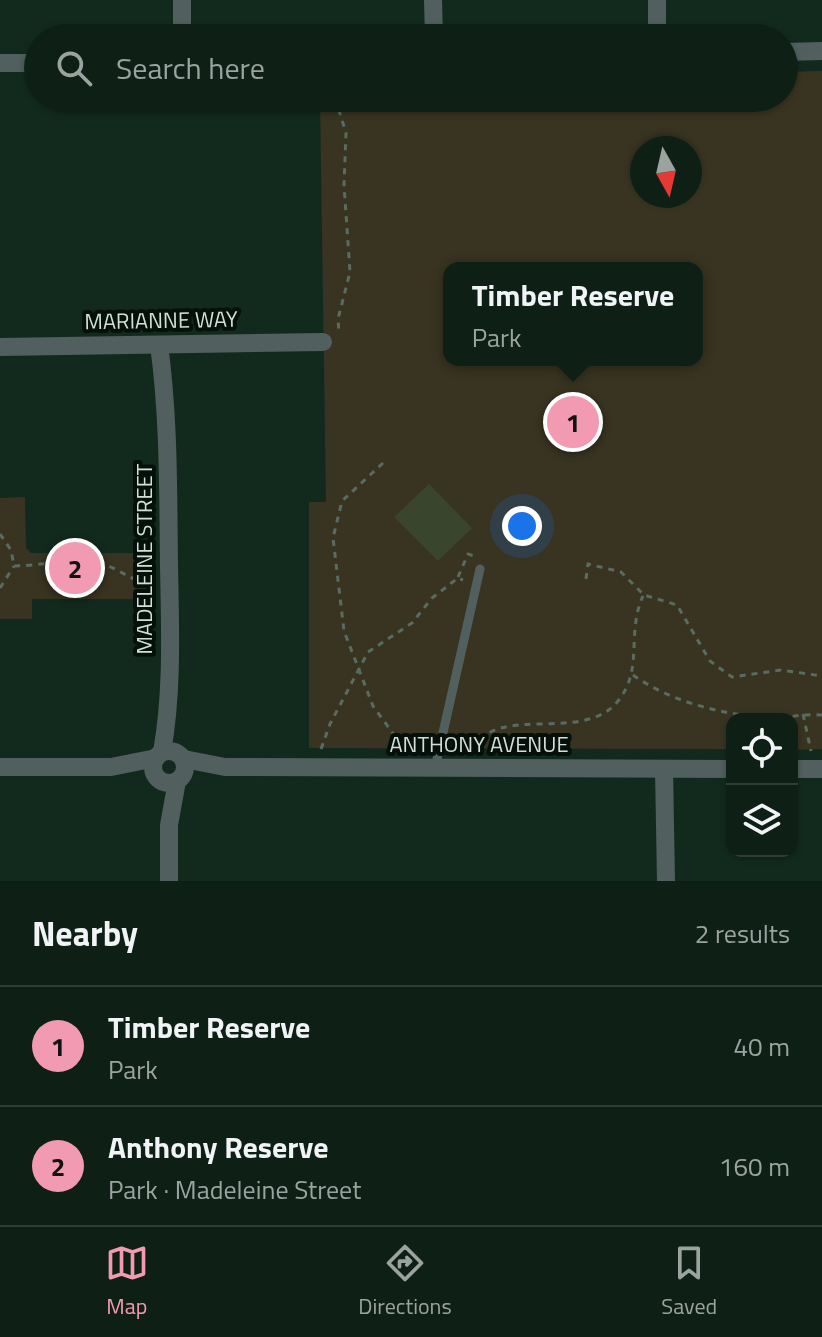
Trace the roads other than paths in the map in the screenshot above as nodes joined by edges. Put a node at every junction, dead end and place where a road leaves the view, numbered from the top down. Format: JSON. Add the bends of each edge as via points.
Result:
{"nodes":[{"id":1,"x":182,"y":0,"type":"edge"},
{"id":2,"x":433,"y":0,"type":"edge"},
{"id":3,"x":657,"y":0,"type":"edge"},
{"id":4,"x":182,"y":24,"type":"edge"},
{"id":5,"x":434,"y":24,"type":"edge"},
{"id":6,"x":657,"y":24,"type":"edge"},
{"id":7,"x":822,"y":51,"type":"edge"},
{"id":8,"x":798,"y":52,"type":"edge"},
{"id":9,"x":0,"y":63,"type":"edge"},
{"id":10,"x":24,"y":63,"type":"edge"},
{"id":11,"x":331,"y":341,"type":"road end"},
{"id":12,"x":167,"y":344,"type":"junction"},
{"id":13,"x":0,"y":347,"type":"edge"},
{"id":14,"x":480,"y":569,"type":"dead end"},
{"id":15,"x":0,"y":767,"type":"edge"},
{"id":16,"x":170,"y":767,"type":"junction"},
{"id":17,"x":435,"y":768,"type":"junction"},
{"id":18,"x":664,"y":769,"type":"junction"},
{"id":19,"x":726,"y":769,"type":"edge"},
{"id":20,"x":798,"y":769,"type":"edge"},
{"id":21,"x":822,"y":769,"type":"edge"},
{"id":22,"x":169,"y":881,"type":"edge"},
{"id":23,"x":666,"y":881,"type":"edge"}],
"edges":[{"from":1,"to":4,"type":"street"},
{"from":2,"to":5,"type":"street"},
{"from":3,"to":6,"type":"street"},
{"from":7,"to":8,"type":"street"},
{"from":9,"to":10,"type":"street"},
{"from":11,"to":12,"type":"street","name":"MARIANNE WAY"},
{"from":12,"to":13,"type":"street","name":"MARIANNE WAY"},
{"from":12,"to":16,"type":"street","name":"MADELEINE STREET"},
{"from":14,"to":17,"type":"lane"},
{"from":15,"to":16,"type":"street","name":"ANTHONY AVENUE"},
{"from":16,"to":17,"type":"street","name":"ANTHONY AVENUE"},
{"from":16,"to":22,"type":"street","name":"MADELEINE STREET"},
{"from":17,"to":18,"type":"street","name":"ANTHONY AVENUE"},
{"from":18,"to":19,"type":"street","name":"ANTHONY AVENUE"},
{"from":18,"to":23,"type":"street"},
{"from":20,"to":21,"type":"street"}]}
